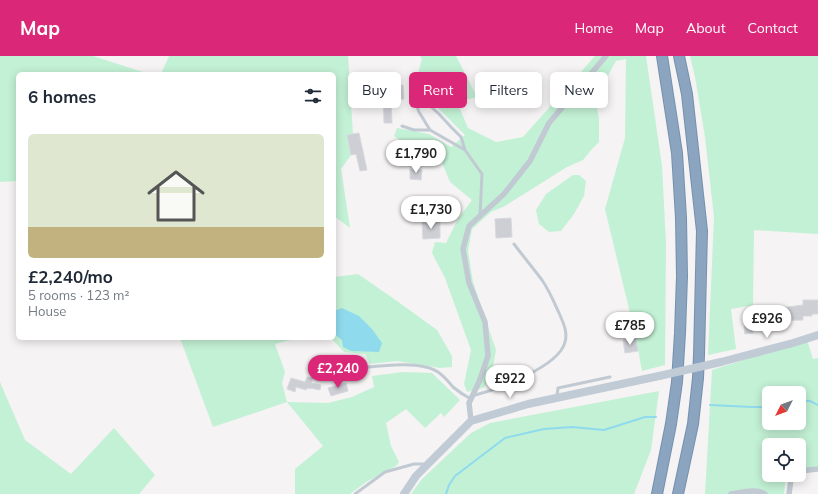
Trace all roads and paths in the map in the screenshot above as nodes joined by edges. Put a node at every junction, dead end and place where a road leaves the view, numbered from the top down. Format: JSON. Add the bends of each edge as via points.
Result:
{"nodes":[{"id":1,"x":606,"y":56,"type":"edge"},
{"id":2,"x":662,"y":56,"type":"edge"},
{"id":3,"x":679,"y":56,"type":"edge"},
{"id":4,"x":402,"y":126,"type":"dead end"},
{"id":5,"x":430,"y":130,"type":"junction"},
{"id":6,"x":465,"y":150,"type":"junction"},
{"id":7,"x":480,"y":216,"type":"junction"},
{"id":8,"x":514,"y":244,"type":"dead end"},
{"id":9,"x":818,"y":335,"type":"edge"},
{"id":10,"x":326,"y":375,"type":"dead end"},
{"id":11,"x":610,"y":377,"type":"dead end"},
{"id":12,"x":472,"y":398,"type":"junction"},
{"id":13,"x":557,"y":398,"type":"junction"},
{"id":14,"x":471,"y":421,"type":"junction"},
{"id":15,"x":428,"y":464,"type":"junction"},
{"id":16,"x":818,"y":469,"type":"edge"},
{"id":17,"x":806,"y":470,"type":"edge"},
{"id":18,"x":791,"y":482,"type":"edge"},
{"id":19,"x":355,"y":494,"type":"edge"},
{"id":20,"x":404,"y":494,"type":"edge"},
{"id":21,"x":657,"y":494,"type":"edge"},
{"id":22,"x":678,"y":494,"type":"edge"},
{"id":23,"x":731,"y":494,"type":"edge"},
{"id":24,"x":765,"y":494,"type":"edge"},
{"id":25,"x":790,"y":494,"type":"edge"}],
"edges":[{"from":1,"to":7,"type":"street","via":[[549,123],[530,161],[504,194]]},
{"from":2,"to":21,"type":"highway","via":[[677,153],[682,276],[677,382]]},
{"from":3,"to":22,"type":"highway","via":[[687,94],[702,231],[699,355],[694,424]]},
{"from":4,"to":5,"type":"lane","via":[[414,130]]},
{"from":5,"to":6,"type":"lane"},
{"from":5,"to":6,"type":"lane","via":[[419,112],[417,101],[428,104],[439,114],[461,137]]},
{"from":6,"to":7,"type":"lane","via":[[482,174]]},
{"from":7,"to":12,"type":"street","via":[[469,226],[463,249],[469,283],[485,322],[488,356]]},
{"from":8,"to":12,"type":"lane","via":[[543,281],[553,299],[566,330],[565,343],[557,356],[533,372]]},
{"from":9,"to":13,"type":"street","bridge":true,"via":[[721,362]]},
{"from":10,"to":12,"type":"lane","via":[[336,376],[356,368],[386,365],[420,366],[431,368]]},
{"from":11,"to":13,"type":"lane","via":[[558,388]]},
{"from":12,"to":14,"type":"street","via":[[469,404]]},
{"from":13,"to":14,"type":"street"},
{"from":14,"to":15,"type":"street"},
{"from":15,"to":19,"type":"lane","via":[[414,464],[384,472]]},
{"from":15,"to":20,"type":"street"},
{"from":16,"to":17,"type":"street"},
{"from":18,"to":25,"type":"street"},
{"from":23,"to":24,"type":"street","via":[[756,491]]}]}
